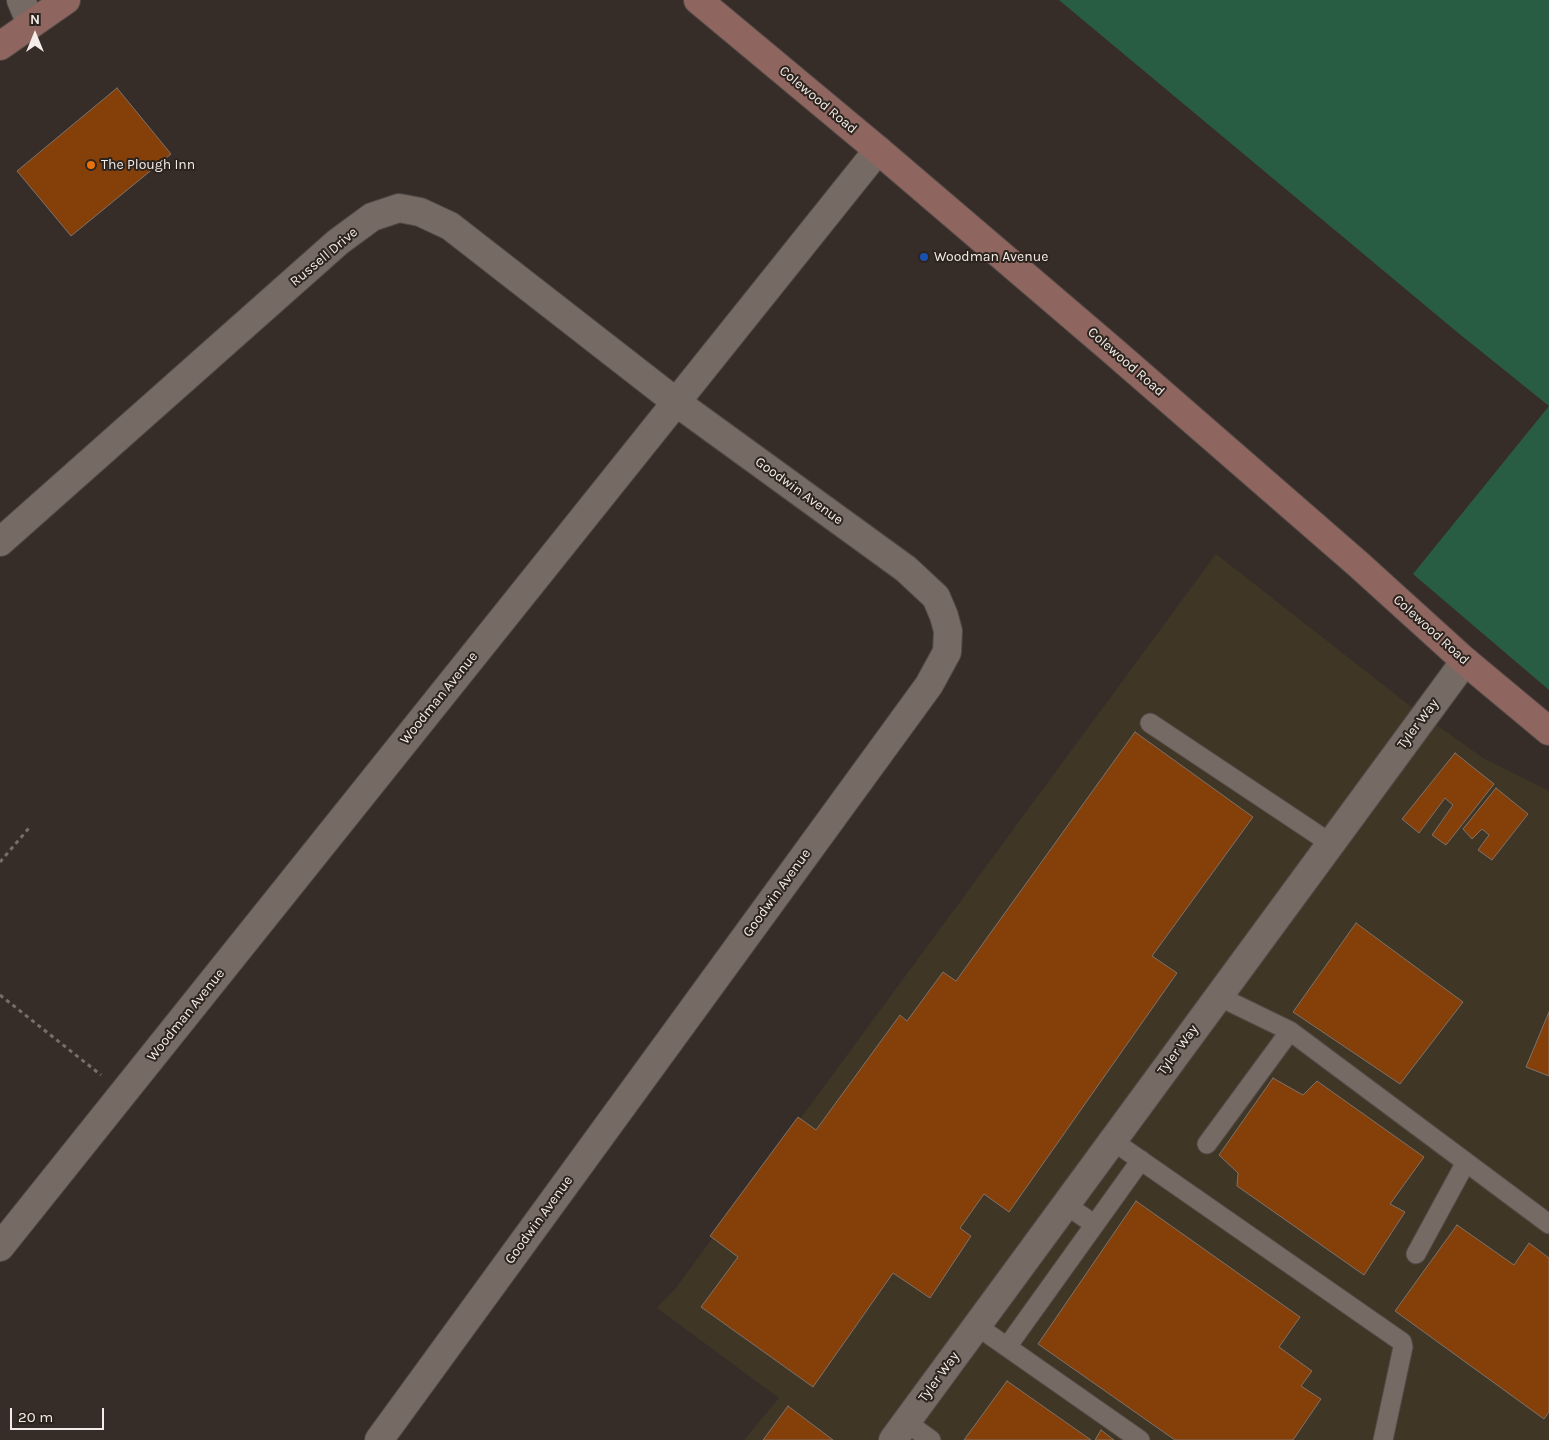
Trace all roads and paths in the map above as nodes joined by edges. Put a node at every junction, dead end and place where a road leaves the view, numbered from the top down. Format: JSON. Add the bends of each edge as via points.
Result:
{"nodes":[{"id":1,"x":66,"y":0,"type":"edge"},
{"id":2,"x":698,"y":0,"type":"edge"},
{"id":3,"x":26,"y":12,"type":"edge"},
{"id":4,"x":0,"y":46,"type":"edge"},
{"id":5,"x":878,"y":150,"type":"junction"},
{"id":6,"x":676,"y":402,"type":"junction"},
{"id":7,"x":0,"y":542,"type":"edge"},
{"id":8,"x":1465,"y":661,"type":"junction"},
{"id":9,"x":1150,"y":723,"type":"dead end"},
{"id":10,"x":1549,"y":731,"type":"edge"},
{"id":11,"x":29,"y":828,"type":"dead end"},
{"id":12,"x":1330,"y":844,"type":"junction"},
{"id":13,"x":0,"y":862,"type":"edge"},
{"id":14,"x":0,"y":995,"type":"edge"},
{"id":15,"x":1218,"y":996,"type":"junction"},
{"id":16,"x":1290,"y":1031,"type":"junction"},
{"id":17,"x":123,"y":1093,"type":"junction"},
{"id":18,"x":1113,"y":1140,"type":"junction"},
{"id":19,"x":1207,"y":1144,"type":"dead end"},
{"id":20,"x":1141,"y":1160,"type":"junction"},
{"id":21,"x":1466,"y":1162,"type":"junction"},
{"id":22,"x":1066,"y":1204,"type":"junction"},
{"id":23,"x":1094,"y":1224,"type":"junction"},
{"id":24,"x":1549,"y":1224,"type":"edge"},
{"id":25,"x":0,"y":1247,"type":"edge"},
{"id":26,"x":1416,"y":1254,"type":"dead end"},
{"id":27,"x":977,"y":1326,"type":"junction"},
{"id":28,"x":1007,"y":1347,"type":"junction"},
{"id":29,"x":900,"y":1431,"type":"edge"},
{"id":30,"x":379,"y":1440,"type":"edge"},
{"id":31,"x":931,"y":1440,"type":"edge"},
{"id":32,"x":1140,"y":1440,"type":"edge"},
{"id":33,"x":1383,"y":1440,"type":"edge"}],
"edges":[{"from":1,"to":3,"type":"main road"},
{"from":2,"to":5,"type":"main road","name":"Colewood Road"},
{"from":3,"to":4,"type":"main road"},
{"from":5,"to":6,"type":"street","name":"Woodman Avenue"},
{"from":5,"to":8,"type":"main road","name":"Colewood Road","via":[[1351,557]]},
{"from":6,"to":7,"type":"street","name":"Russell Drive","via":[[450,226],[420,212],[399,208],[372,217],[338,242]]},
{"from":6,"to":17,"type":"street","name":"Woodman Avenue"},
{"from":6,"to":30,"type":"street","name":"Goodwin Avenue","via":[[906,569],[936,597],[948,631],[947,652],[923,693]]},
{"from":8,"to":10,"type":"main road","name":"Colewood Road"},
{"from":8,"to":12,"type":"street","name":"Tyler Way"},
{"from":9,"to":12,"type":"lane"},
{"from":11,"to":13,"type":"path"},
{"from":12,"to":15,"type":"street","name":"Tyler Way"},
{"from":14,"to":17,"type":"path"},
{"from":15,"to":16,"type":"lane"},
{"from":15,"to":18,"type":"street","name":"Tyler Way"},
{"from":16,"to":19,"type":"lane"},
{"from":16,"to":21,"type":"lane"},
{"from":17,"to":25,"type":"street","name":"Woodman Avenue"},
{"from":18,"to":20,"type":"lane"},
{"from":18,"to":22,"type":"street","name":"Tyler Way"},
{"from":20,"to":23,"type":"lane"},
{"from":20,"to":33,"type":"lane","via":[[1402,1342]]},
{"from":21,"to":24,"type":"lane"},
{"from":21,"to":26,"type":"lane"},
{"from":22,"to":23,"type":"lane"},
{"from":22,"to":27,"type":"street","name":"Tyler Way"},
{"from":23,"to":28,"type":"lane"},
{"from":27,"to":28,"type":"lane"},
{"from":27,"to":29,"type":"street","name":"Tyler Way"},
{"from":28,"to":32,"type":"lane"},
{"from":29,"to":31,"type":"lane"}]}
